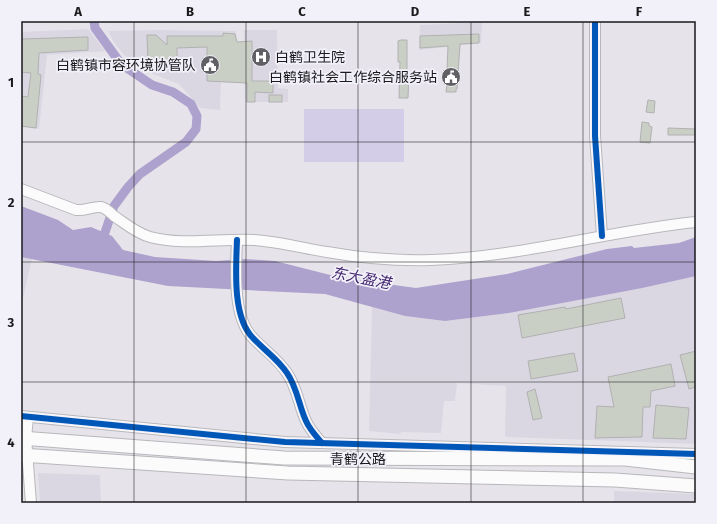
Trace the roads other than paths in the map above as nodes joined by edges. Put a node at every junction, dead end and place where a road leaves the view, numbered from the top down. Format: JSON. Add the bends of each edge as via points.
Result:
{"nodes":[{"id":1,"x":596,"y":21,"type":"edge"},
{"id":2,"x":21,"y":189,"type":"edge"},
{"id":3,"x":696,"y":222,"type":"edge"},
{"id":4,"x":602,"y":236,"type":"junction"},
{"id":5,"x":237,"y":240,"type":"junction"},
{"id":6,"x":24,"y":416,"type":"edge"},
{"id":7,"x":23,"y":438,"type":"edge"},
{"id":8,"x":318,"y":443,"type":"junction"},
{"id":9,"x":696,"y":454,"type":"edge"},
{"id":10,"x":24,"y":455,"type":"edge"},
{"id":11,"x":696,"y":467,"type":"edge"},
{"id":12,"x":696,"y":486,"type":"edge"},
{"id":13,"x":31,"y":503,"type":"edge"}],
"edges":[{"from":1,"to":4,"type":"street","via":[[595,136]]},
{"from":2,"to":5,"type":"street","via":[[76,210],[103,208],[134,230],[149,237],[208,242]]},
{"from":3,"to":4,"type":"street"},
{"from":4,"to":5,"type":"street","via":[[503,253],[431,260],[360,257],[254,240]]},
{"from":5,"to":8,"type":"street","via":[[237,296],[246,329],[287,373],[306,421]]},
{"from":6,"to":7,"type":"street"},
{"from":6,"to":8,"type":"street","via":[[285,442]]},
{"from":7,"to":10,"type":"street"},
{"from":7,"to":11,"type":"main road","name":"青鹤公路","via":[[284,458],[625,458]]},
{"from":8,"to":9,"type":"street"},
{"from":10,"to":12,"type":"main road","name":"青鹤公路","via":[[288,473],[615,480]]},
{"from":10,"to":13,"type":"street"}]}
